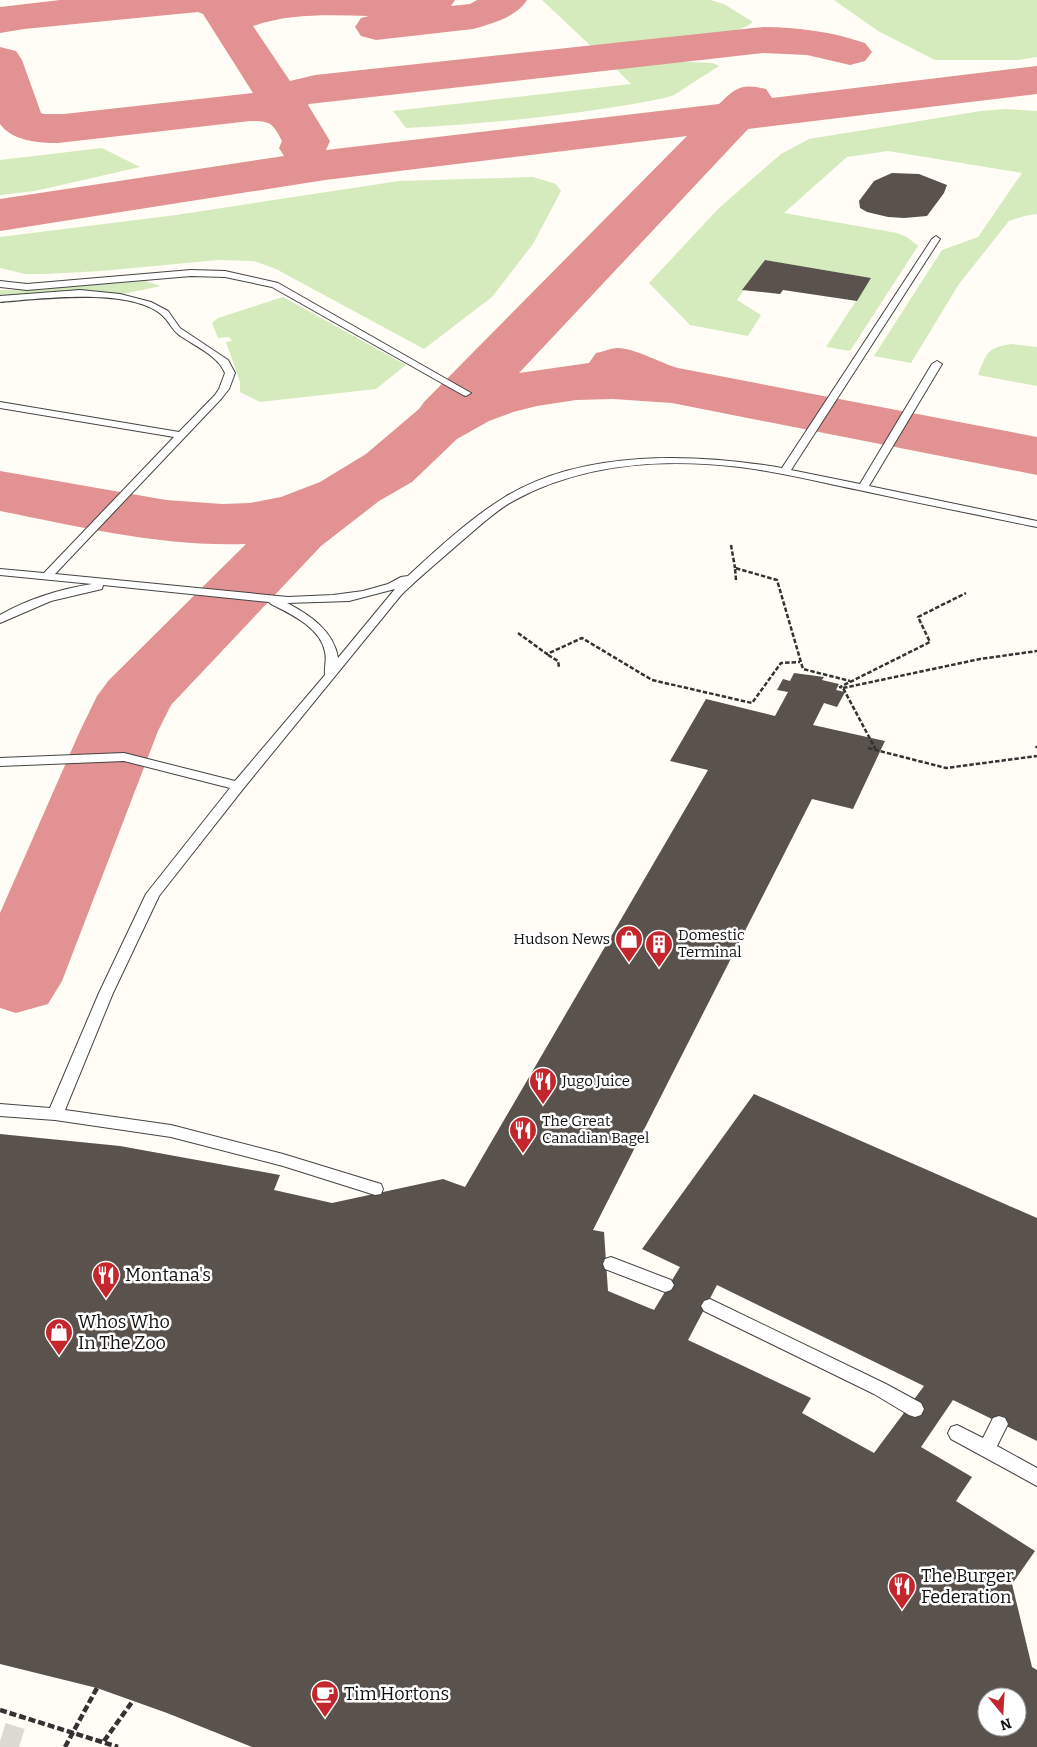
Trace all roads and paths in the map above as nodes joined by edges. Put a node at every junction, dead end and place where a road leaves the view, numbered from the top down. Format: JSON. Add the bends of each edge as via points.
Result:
{"nodes":[{"id":1,"x":936,"y":239,"type":"dead end"},
{"id":2,"x":0,"y":284,"type":"edge"},
{"id":3,"x":0,"y":299,"type":"edge"},
{"id":4,"x":937,"y":364,"type":"dead end"},
{"id":5,"x":466,"y":394,"type":"dead end"},
{"id":6,"x":0,"y":405,"type":"edge"},
{"id":7,"x":182,"y":435,"type":"junction"},
{"id":8,"x":785,"y":472,"type":"junction"},
{"id":9,"x":864,"y":488,"type":"junction"},
{"id":10,"x":1037,"y":524,"type":"edge"},
{"id":11,"x":731,"y":546,"type":"dead end"},
{"id":12,"x":423,"y":568,"type":"junction"},
{"id":13,"x":735,"y":568,"type":"junction"},
{"id":14,"x":0,"y":572,"type":"edge"},
{"id":15,"x":46,"y":577,"type":"junction"},
{"id":16,"x":736,"y":580,"type":"dead end"},
{"id":17,"x":135,"y":585,"type":"junction"},
{"id":18,"x":966,"y":593,"type":"dead end"},
{"id":19,"x":262,"y":598,"type":"junction"},
{"id":20,"x":0,"y":620,"type":"edge"},
{"id":21,"x":518,"y":633,"type":"dead end"},
{"id":22,"x":1037,"y":651,"type":"edge"},
{"id":23,"x":548,"y":654,"type":"junction"},
{"id":24,"x":800,"y":662,"type":"junction"},
{"id":25,"x":559,"y":667,"type":"dead end"},
{"id":26,"x":328,"y":679,"type":"junction"},
{"id":27,"x":851,"y":681,"type":"junction"},
{"id":28,"x":843,"y":688,"type":"junction"},
{"id":29,"x":868,"y":748,"type":"dead end"},
{"id":30,"x":876,"y":750,"type":"junction"},
{"id":31,"x":1037,"y":756,"type":"edge"},
{"id":32,"x":0,"y":762,"type":"edge"},
{"id":33,"x":238,"y":786,"type":"junction"},
{"id":34,"x":0,"y":1110,"type":"edge"},
{"id":35,"x":55,"y":1114,"type":"junction"},
{"id":36,"x":376,"y":1189,"type":"dead end"},
{"id":37,"x":611,"y":1264,"type":"dead end"},
{"id":38,"x":665,"y":1286,"type":"dead end"},
{"id":39,"x":710,"y":1306,"type":"dead end"},
{"id":40,"x":915,"y":1409,"type":"dead end"},
{"id":41,"x":999,"y":1424,"type":"dead end"},
{"id":42,"x":957,"y":1433,"type":"dead end"},
{"id":43,"x":986,"y":1450,"type":"junction"},
{"id":44,"x":1037,"y":1478,"type":"edge"},
{"id":45,"x":97,"y":1688,"type":"dead end"},
{"id":46,"x":132,"y":1702,"type":"dead end"},
{"id":47,"x":0,"y":1710,"type":"edge"},
{"id":48,"x":104,"y":1742,"type":"junction"},
{"id":49,"x":65,"y":1747,"type":"edge"},
{"id":50,"x":118,"y":1747,"type":"edge"}],
"edges":[{"from":1,"to":8,"type":"lane"},
{"from":2,"to":5,"type":"lane","via":[[27,287],[191,273],[249,278],[276,285]]},
{"from":3,"to":7,"type":"lane","via":[[63,294],[101,295],[135,301],[164,313],[177,330],[225,362],[230,373],[224,389]]},
{"from":4,"to":9,"type":"lane"},
{"from":6,"to":7,"type":"lane"},
{"from":7,"to":15,"type":"lane"},
{"from":8,"to":9,"type":"lane"},
{"from":8,"to":12,"type":"lane","via":[[741,464],[660,460],[613,464],[568,474],[528,489],[493,509]]},
{"from":9,"to":10,"type":"lane"},
{"from":11,"to":13,"type":"path"},
{"from":12,"to":19,"type":"lane","via":[[387,588],[352,596],[313,600]]},
{"from":12,"to":26,"type":"lane","via":[[398,592]]},
{"from":13,"to":16,"type":"path"},
{"from":13,"to":24,"type":"path","via":[[777,580]]},
{"from":14,"to":15,"type":"lane"},
{"from":15,"to":17,"type":"lane"},
{"from":17,"to":19,"type":"lane"},
{"from":17,"to":20,"type":"lane","via":[[64,593],[26,606]]},
{"from":18,"to":27,"type":"path","via":[[918,617],[930,642]]},
{"from":19,"to":26,"type":"lane","via":[[310,621],[326,640],[333,659]]},
{"from":21,"to":23,"type":"path"},
{"from":22,"to":28,"type":"path","via":[[980,659]]},
{"from":23,"to":24,"type":"path","via":[[582,638],[652,680],[752,703],[782,663]]},
{"from":23,"to":25,"type":"path","via":[[558,661]]},
{"from":24,"to":27,"type":"path","via":[[803,669]]},
{"from":26,"to":33,"type":"lane"},
{"from":27,"to":28,"type":"path","via":[[840,687]]},
{"from":28,"to":30,"type":"path"},
{"from":29,"to":30,"type":"path"},
{"from":30,"to":31,"type":"path","via":[[946,768]]},
{"from":32,"to":33,"type":"lane","via":[[124,757]]},
{"from":33,"to":35,"type":"lane","via":[[153,894],[106,993]]},
{"from":34,"to":35,"type":"lane"},
{"from":35,"to":36,"type":"lane","via":[[171,1131],[283,1160]]},
{"from":37,"to":38,"type":"lane"},
{"from":39,"to":40,"type":"lane"},
{"from":41,"to":43,"type":"lane"},
{"from":42,"to":43,"type":"lane"},
{"from":43,"to":44,"type":"lane"},
{"from":45,"to":49,"type":"path"},
{"from":46,"to":48,"type":"path"},
{"from":47,"to":48,"type":"path"},
{"from":48,"to":50,"type":"path"}]}
